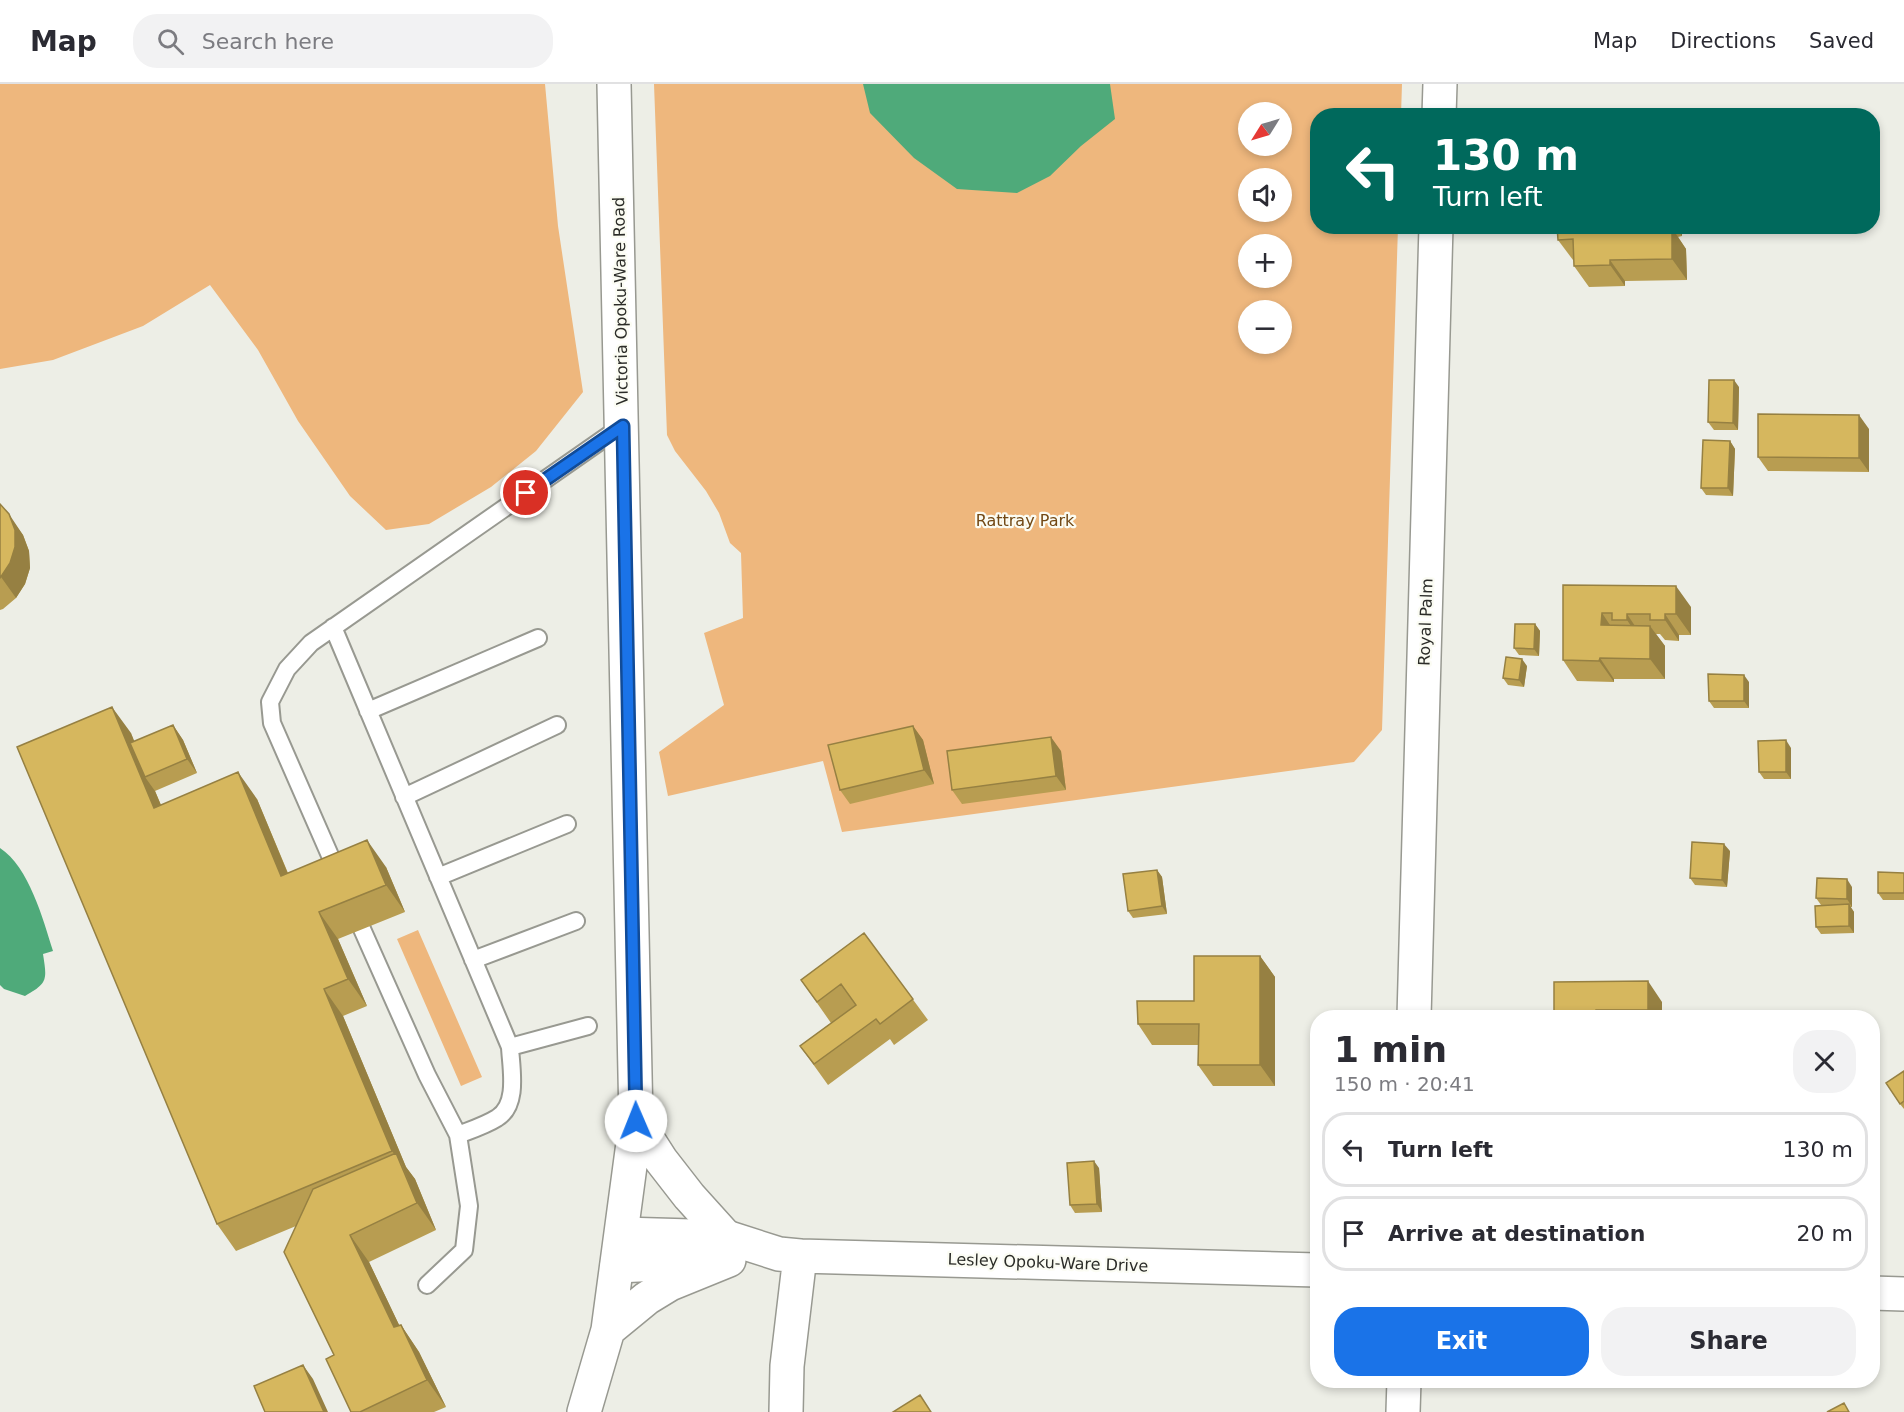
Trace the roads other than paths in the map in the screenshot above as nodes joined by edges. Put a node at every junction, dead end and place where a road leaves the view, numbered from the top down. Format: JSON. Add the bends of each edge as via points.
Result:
{"nodes":[{"id":1,"x":614,"y":84,"type":"edge"},
{"id":2,"x":1440,"y":84,"type":"edge"},
{"id":3,"x":1439,"y":108,"type":"edge"},
{"id":4,"x":1436,"y":234,"type":"edge"},
{"id":5,"x":623,"y":426,"type":"junction"},
{"id":6,"x":333,"y":627,"type":"junction"},
{"id":7,"x":538,"y":638,"type":"dead end"},
{"id":8,"x":368,"y":711,"type":"junction"},
{"id":9,"x":557,"y":725,"type":"dead end"},
{"id":10,"x":404,"y":797,"type":"junction"},
{"id":11,"x":567,"y":824,"type":"dead end"},
{"id":12,"x":438,"y":877,"type":"junction"},
{"id":13,"x":343,"y":885,"type":"edge"},
{"id":14,"x":576,"y":921,"type":"dead end"},
{"id":15,"x":362,"y":929,"type":"edge"},
{"id":16,"x":473,"y":960,"type":"junction"},
{"id":17,"x":1414,"y":1010,"type":"edge"},
{"id":18,"x":588,"y":1026,"type":"dead end"},
{"id":19,"x":510,"y":1047,"type":"junction"},
{"id":20,"x":636,"y":1121,"type":"junction"},
{"id":21,"x":458,"y":1135,"type":"junction"},
{"id":22,"x":622,"y":1234,"type":"junction"},
{"id":23,"x":728,"y":1249,"type":"junction"},
{"id":24,"x":790,"y":1255,"type":"junction"},
{"id":25,"x":617,"y":1266,"type":"junction"},
{"id":26,"x":1310,"y":1270,"type":"edge"},
{"id":27,"x":427,"y":1284,"type":"dead end"},
{"id":28,"x":1880,"y":1293,"type":"edge"},
{"id":29,"x":1904,"y":1294,"type":"edge"},
{"id":30,"x":608,"y":1330,"type":"junction"},
{"id":31,"x":1404,"y":1388,"type":"edge"},
{"id":32,"x":584,"y":1412,"type":"edge"},
{"id":33,"x":786,"y":1412,"type":"edge"},
{"id":34,"x":1403,"y":1412,"type":"edge"}],
"edges":[{"from":1,"to":5,"type":"street","name":"Victoria Opoku-Ware Road"},
{"from":2,"to":3,"type":"street"},
{"from":4,"to":17,"type":"street","name":"Royal Palm"},
{"from":5,"to":6,"type":"lane"},
{"from":5,"to":20,"type":"street","name":"Victoria Opoku-Ware Road"},
{"from":6,"to":8,"type":"lane"},
{"from":6,"to":13,"type":"lane","via":[[311,643],[287,669],[270,702],[272,723]]},
{"from":7,"to":8,"type":"lane"},
{"from":8,"to":10,"type":"lane"},
{"from":9,"to":10,"type":"lane"},
{"from":10,"to":12,"type":"lane"},
{"from":11,"to":12,"type":"lane"},
{"from":12,"to":16,"type":"lane"},
{"from":14,"to":16,"type":"lane"},
{"from":15,"to":21,"type":"lane"},
{"from":16,"to":19,"type":"lane"},
{"from":18,"to":19,"type":"lane"},
{"from":19,"to":21,"type":"lane","via":[[512,1082],[507,1108],[499,1118]]},
{"from":20,"to":22,"type":"street","name":"Victoria Opoku-Ware Road"},
{"from":20,"to":23,"type":"street"},
{"from":21,"to":27,"type":"lane","via":[[469,1206],[464,1250]]},
{"from":22,"to":23,"type":"street","name":"Lesley Opoku-Ware Drive"},
{"from":22,"to":25,"type":"street","name":"Victoria Opoku-Ware Road"},
{"from":23,"to":24,"type":"street","name":"Lesley Opoku-Ware Drive"},
{"from":23,"to":25,"type":"street","name":"Lesley Opoku-Ware Drive"},
{"from":23,"to":30,"type":"street","via":[[647,1298]]},
{"from":24,"to":26,"type":"street","name":"Lesley Opoku-Ware Drive"},
{"from":24,"to":33,"type":"street"},
{"from":25,"to":30,"type":"street","name":"Victoria Opoku-Ware Road"},
{"from":28,"to":29,"type":"street"},
{"from":30,"to":32,"type":"street","name":"Victoria Opoku-Ware Road"},
{"from":31,"to":34,"type":"street"}]}
